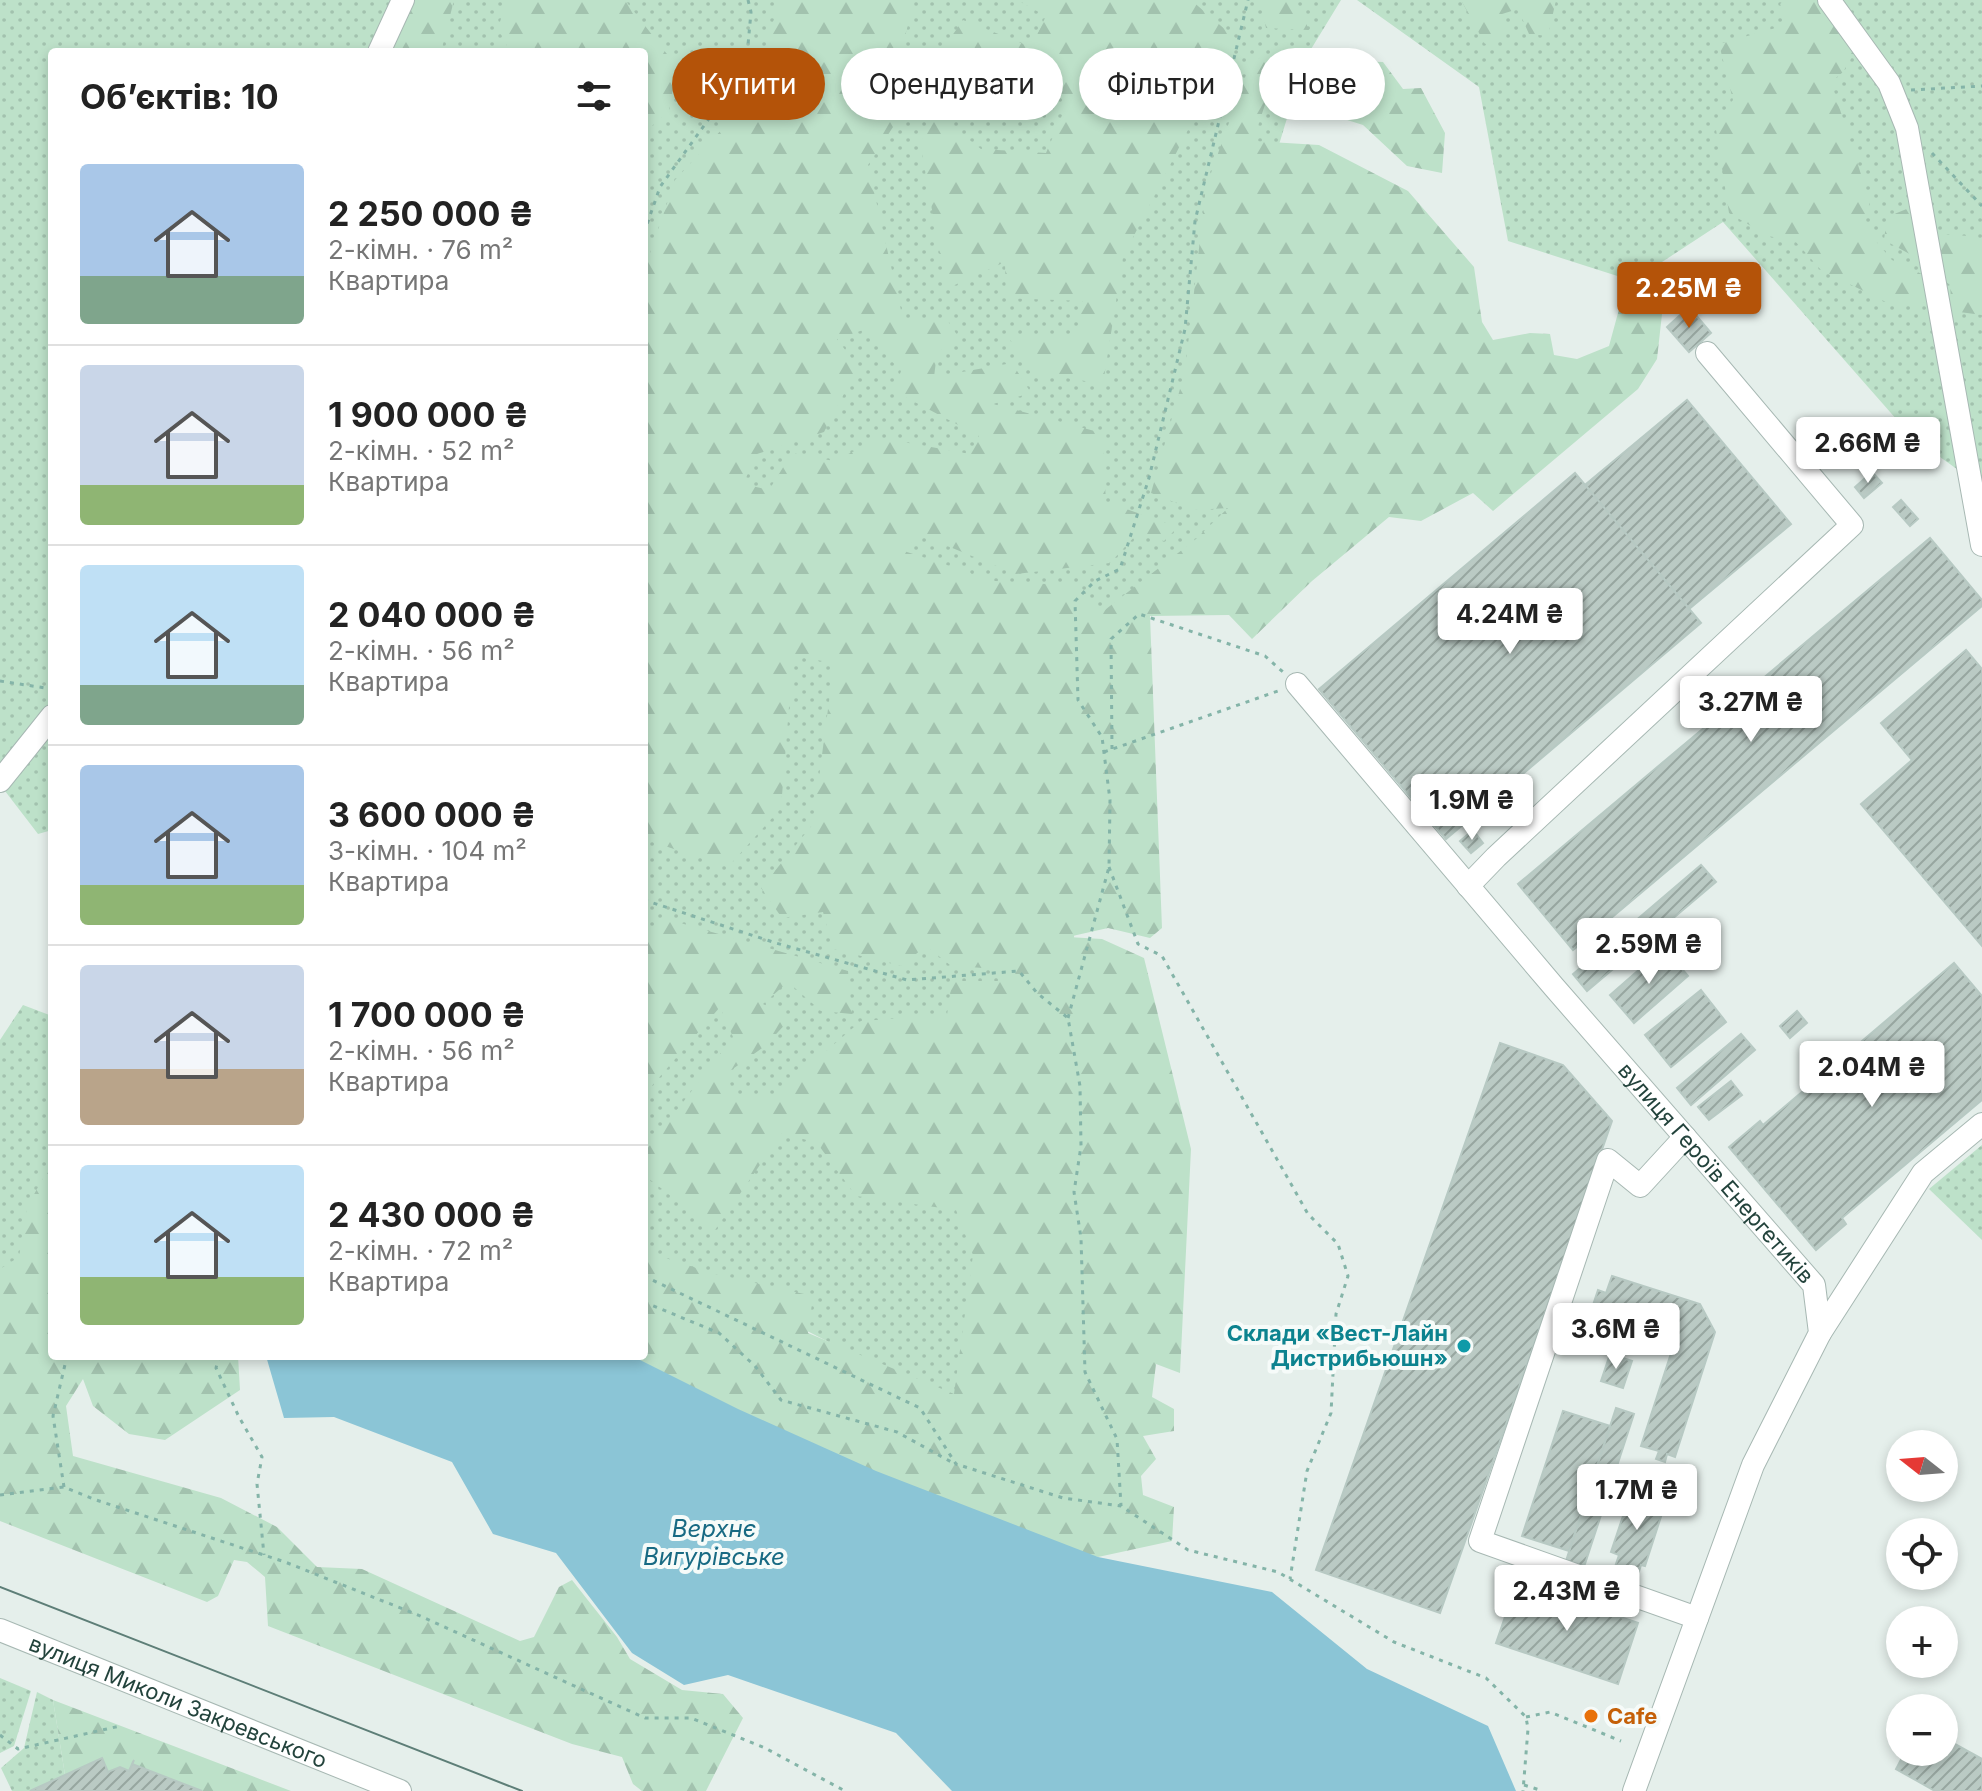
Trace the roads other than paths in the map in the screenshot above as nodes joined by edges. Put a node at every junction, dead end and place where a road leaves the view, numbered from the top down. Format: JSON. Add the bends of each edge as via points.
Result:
{"nodes":[{"id":1,"x":403,"y":0,"type":"edge"},
{"id":2,"x":1829,"y":0,"type":"edge"},
{"id":3,"x":381,"y":48,"type":"edge"},
{"id":4,"x":1707,"y":353,"type":"dead end"},
{"id":5,"x":1982,"y":545,"type":"edge"},
{"id":6,"x":1297,"y":684,"type":"road end"},
{"id":7,"x":48,"y":721,"type":"edge"},
{"id":8,"x":0,"y":781,"type":"edge"},
{"id":9,"x":1468,"y":886,"type":"junction"},
{"id":10,"x":1982,"y":1124,"type":"edge"},
{"id":11,"x":1685,"y":1137,"type":"junction"},
{"id":12,"x":1820,"y":1333,"type":"junction"},
{"id":13,"x":1697,"y":1618,"type":"junction"},
{"id":14,"x":0,"y":1630,"type":"edge"},
{"id":15,"x":400,"y":1791,"type":"edge"},
{"id":16,"x":1634,"y":1791,"type":"edge"}],
"edges":[{"from":1,"to":3,"type":"street"},
{"from":2,"to":5,"type":"street","via":[[1889,83],[1907,128]]},
{"from":4,"to":9,"type":"street","via":[[1852,525]]},
{"from":6,"to":9,"type":"street","name":"вулиця Героїв Енергетиків"},
{"from":7,"to":8,"type":"street"},
{"from":9,"to":11,"type":"street","name":"вулиця Героїв Енергетиків"},
{"from":10,"to":12,"type":"street","via":[[1923,1173]]},
{"from":11,"to":12,"type":"street","name":"вулиця Героїв Енергетиків","via":[[1814,1285]]},
{"from":11,"to":13,"type":"street","via":[[1640,1186],[1608,1160],[1480,1541]]},
{"from":12,"to":13,"type":"street","via":[[1753,1465]]},
{"from":13,"to":16,"type":"street"},
{"from":14,"to":15,"type":"street","name":"вулиця Миколи Закревського"}]}
